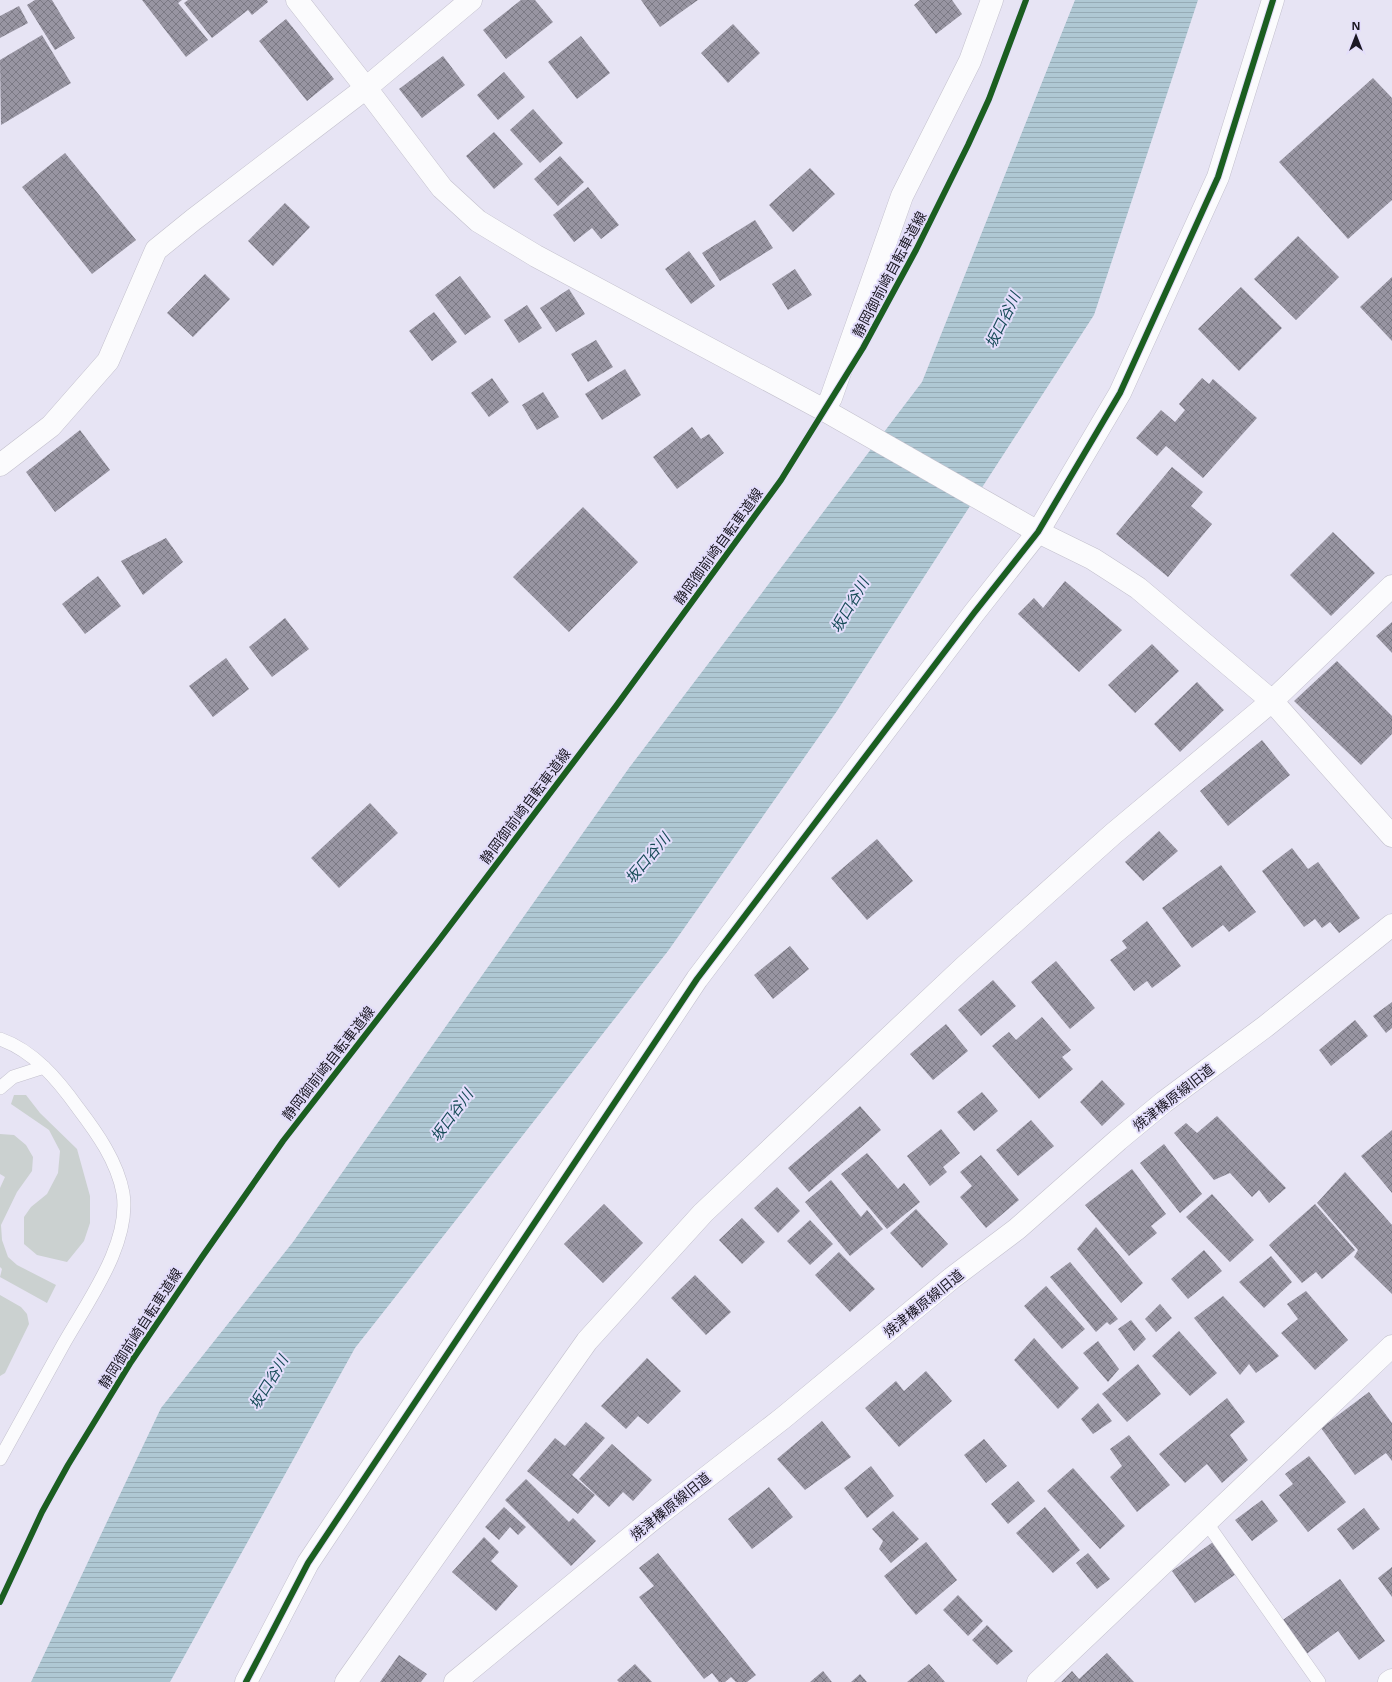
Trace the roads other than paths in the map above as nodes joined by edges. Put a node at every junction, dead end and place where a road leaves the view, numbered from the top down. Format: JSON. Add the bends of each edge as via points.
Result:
{"nodes":[{"id":1,"x":297,"y":0,"type":"edge"},
{"id":2,"x":471,"y":0,"type":"edge"},
{"id":3,"x":992,"y":0,"type":"edge"},
{"id":4,"x":1273,"y":0,"type":"edge"},
{"id":5,"x":366,"y":88,"type":"junction"},
{"id":6,"x":831,"y":414,"type":"junction"},
{"id":7,"x":0,"y":464,"type":"edge"},
{"id":8,"x":1038,"y":532,"type":"junction"},
{"id":9,"x":1392,"y":586,"type":"edge"},
{"id":10,"x":1272,"y":701,"type":"junction"},
{"id":11,"x":1392,"y":836,"type":"edge"},
{"id":12,"x":1392,"y":925,"type":"edge"},
{"id":13,"x":0,"y":1039,"type":"edge"},
{"id":14,"x":44,"y":1067,"type":"junction"},
{"id":15,"x":0,"y":1088,"type":"edge"},
{"id":16,"x":1392,"y":1346,"type":"edge"},
{"id":17,"x":0,"y":1459,"type":"edge"},
{"id":18,"x":1206,"y":1522,"type":"junction"},
{"id":19,"x":1392,"y":1680,"type":"edge"},
{"id":20,"x":246,"y":1682,"type":"edge"},
{"id":21,"x":346,"y":1682,"type":"edge"},
{"id":22,"x":455,"y":1682,"type":"edge"},
{"id":23,"x":1038,"y":1682,"type":"edge"},
{"id":24,"x":1320,"y":1682,"type":"edge"},
{"id":25,"x":1389,"y":1682,"type":"edge"}],
"edges":[{"from":1,"to":5,"type":"street"},
{"from":2,"to":5,"type":"street"},
{"from":3,"to":6,"type":"street","via":[[970,61],[902,196],[831,398]]},
{"from":4,"to":8,"type":"street","via":[[1218,177],[1120,393]]},
{"from":5,"to":6,"type":"street","via":[[442,188],[478,221],[536,256]]},
{"from":5,"to":7,"type":"street","via":[[156,250],[108,361],[51,426]]},
{"from":6,"to":8,"type":"street"},
{"from":8,"to":10,"type":"street","via":[[1093,559],[1138,588]]},
{"from":8,"to":20,"type":"street","via":[[969,619],[697,979],[308,1563]]},
{"from":9,"to":10,"type":"street"},
{"from":10,"to":11,"type":"street"},
{"from":10,"to":21,"type":"street","via":[[1113,834],[963,968],[703,1213],[587,1341]]},
{"from":12,"to":22,"type":"street","name":"焼津榛原線旧道","via":[[1266,1026],[1164,1102],[1017,1229],[952,1278],[784,1418],[653,1519]]},
{"from":13,"to":14,"type":"lane","via":[[10,1042]]},
{"from":14,"to":15,"type":"lane","via":[[13,1077]]},
{"from":14,"to":17,"type":"lane","via":[[92,1126],[111,1158],[123,1194],[123,1214],[120,1235],[108,1268]]},
{"from":16,"to":18,"type":"street"},
{"from":18,"to":23,"type":"street"},
{"from":18,"to":24,"type":"lane"},
{"from":19,"to":25,"type":"street"}]}
